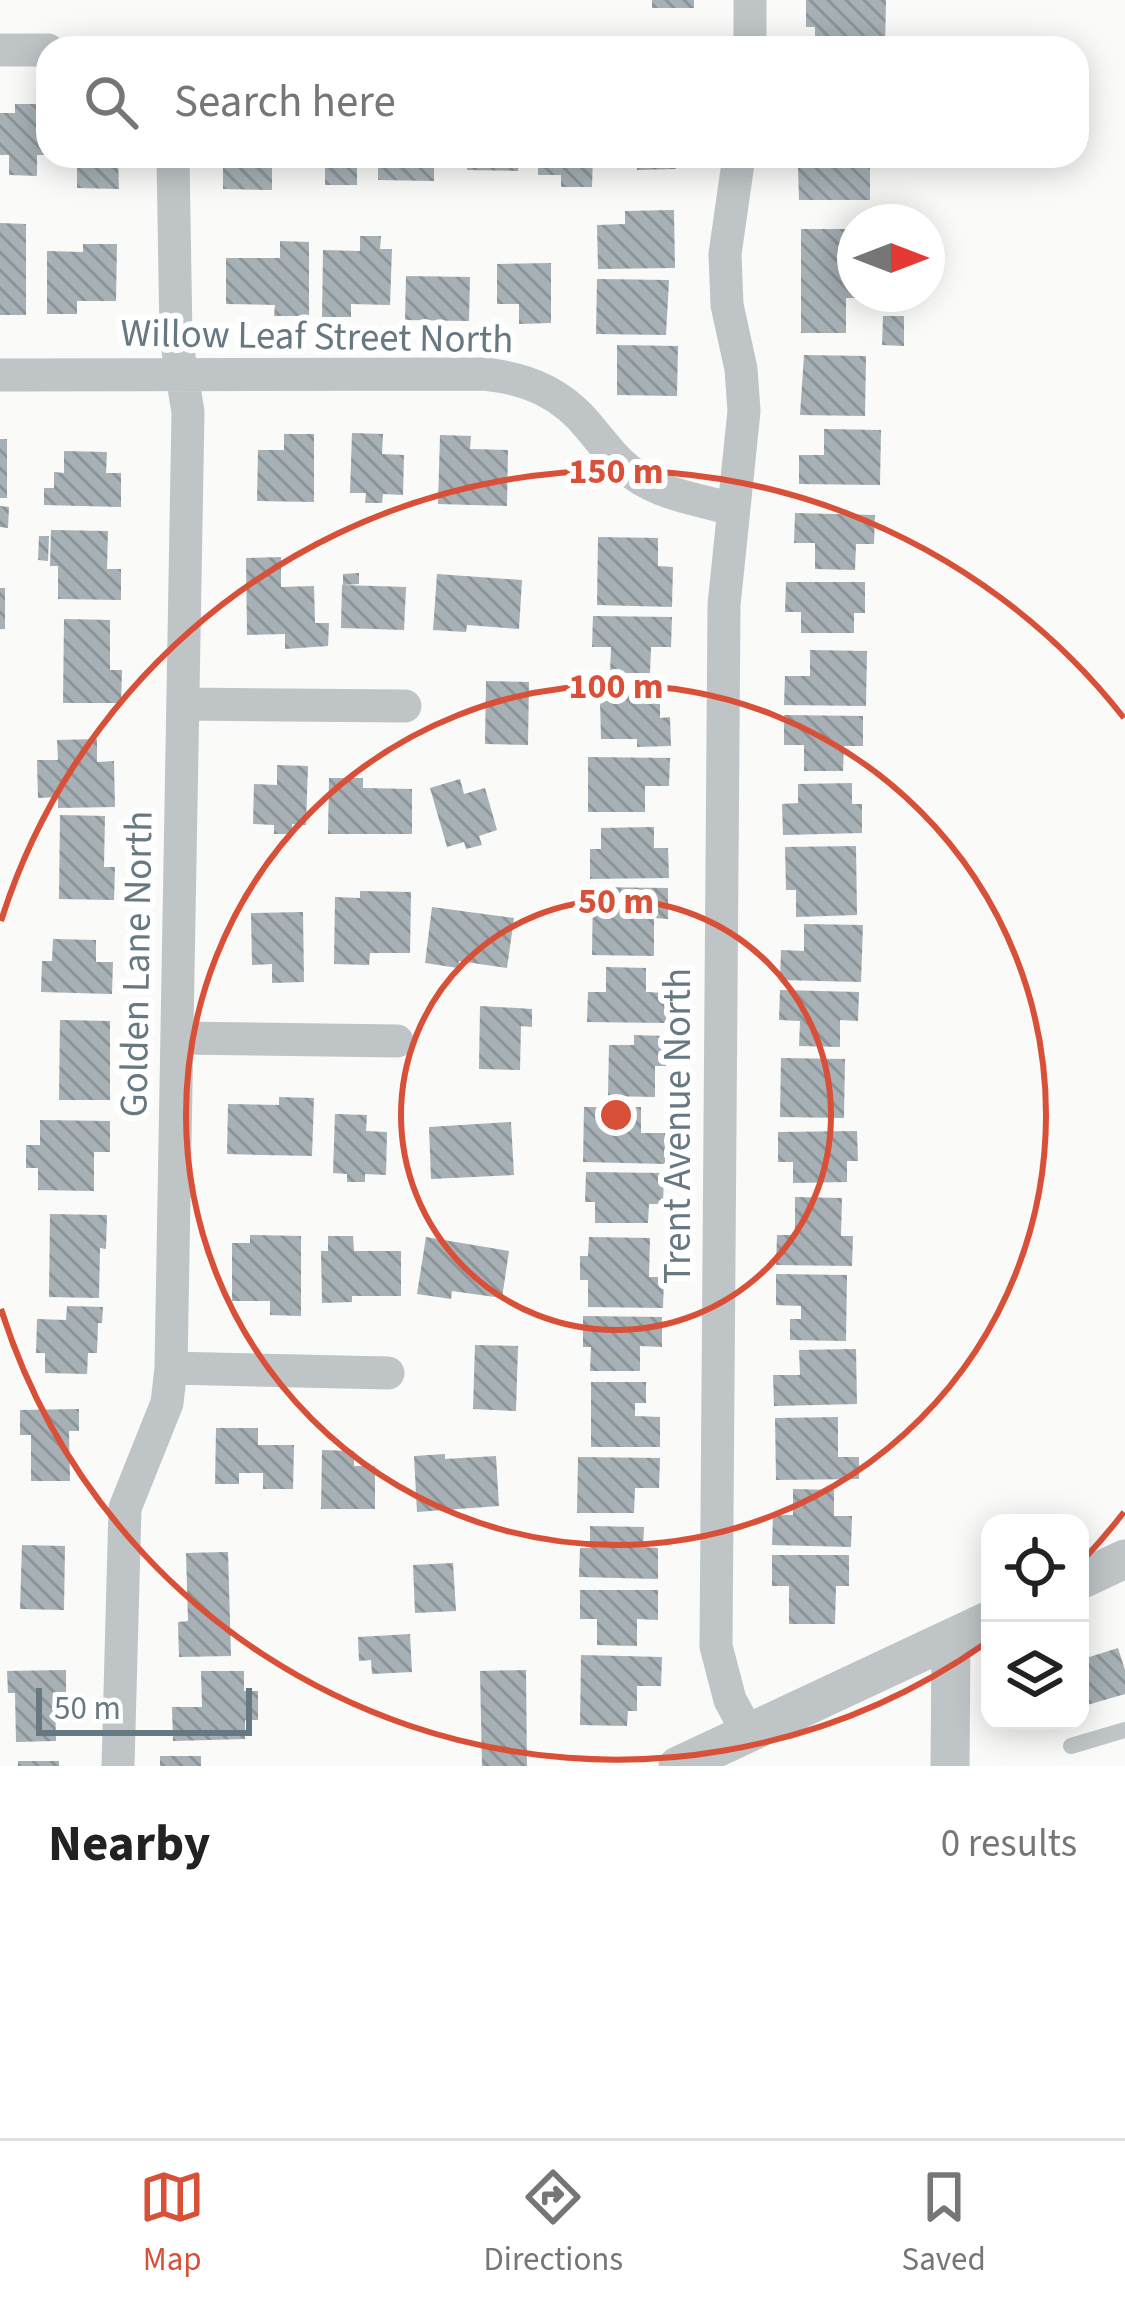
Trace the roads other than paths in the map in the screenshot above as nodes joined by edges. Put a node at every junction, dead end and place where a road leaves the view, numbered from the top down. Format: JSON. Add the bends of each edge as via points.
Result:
{"nodes":[{"id":1,"x":750,"y":0,"type":"edge"},
{"id":2,"x":750,"y":36,"type":"edge"},
{"id":3,"x":0,"y":50,"type":"edge"},
{"id":4,"x":36,"y":50,"type":"edge"},
{"id":5,"x":173,"y":168,"type":"edge"},
{"id":6,"x":737,"y":168,"type":"edge"},
{"id":7,"x":182,"y":375,"type":"junction"},
{"id":8,"x":0,"y":376,"type":"edge"},
{"id":9,"x":733,"y":508,"type":"junction"},
{"id":10,"x":184,"y":704,"type":"junction"},
{"id":11,"x":405,"y":706,"type":"dead end"},
{"id":12,"x":177,"y":1038,"type":"junction"},
{"id":13,"x":397,"y":1041,"type":"dead end"},
{"id":14,"x":171,"y":1368,"type":"junction"},
{"id":15,"x":388,"y":1373,"type":"dead end"},
{"id":16,"x":1125,"y":1559,"type":"edge"},
{"id":17,"x":1089,"y":1576,"type":"edge"},
{"id":18,"x":986,"y":1622,"type":"edge"},
{"id":19,"x":951,"y":1638,"type":"junction"},
{"id":20,"x":1125,"y":1730,"type":"edge"},
{"id":21,"x":748,"y":1733,"type":"junction"},
{"id":22,"x":1071,"y":1746,"type":"dead end"},
{"id":23,"x":118,"y":1766,"type":"edge"},
{"id":24,"x":678,"y":1766,"type":"edge"},
{"id":25,"x":950,"y":1766,"type":"edge"}],
"edges":[{"from":1,"to":2,"type":"street"},
{"from":3,"to":4,"type":"street"},
{"from":5,"to":7,"type":"street","name":"Golden Lane North"},
{"from":6,"to":9,"type":"street","name":"Trent Avenue North","via":[[725,254],[744,411]]},
{"from":7,"to":8,"type":"street","name":"Willow Leaf Street North"},
{"from":7,"to":9,"type":"street","name":"Willow Leaf Street North","via":[[517,378],[568,404],[634,475]]},
{"from":7,"to":10,"type":"street","name":"Golden Lane North"},
{"from":9,"to":21,"type":"street","name":"Trent Avenue North","via":[[724,605],[716,1646]]},
{"from":10,"to":11,"type":"street"},
{"from":10,"to":12,"type":"street","name":"Golden Lane North"},
{"from":12,"to":13,"type":"street"},
{"from":12,"to":14,"type":"street","name":"Golden Lane North"},
{"from":14,"to":15,"type":"street"},
{"from":14,"to":23,"type":"street","name":"Golden Lane North","via":[[167,1403],[125,1508]]},
{"from":16,"to":17,"type":"street"},
{"from":18,"to":19,"type":"street"},
{"from":19,"to":21,"type":"street"},
{"from":19,"to":25,"type":"street"},
{"from":20,"to":22,"type":"lane"},
{"from":21,"to":24,"type":"street"}]}
